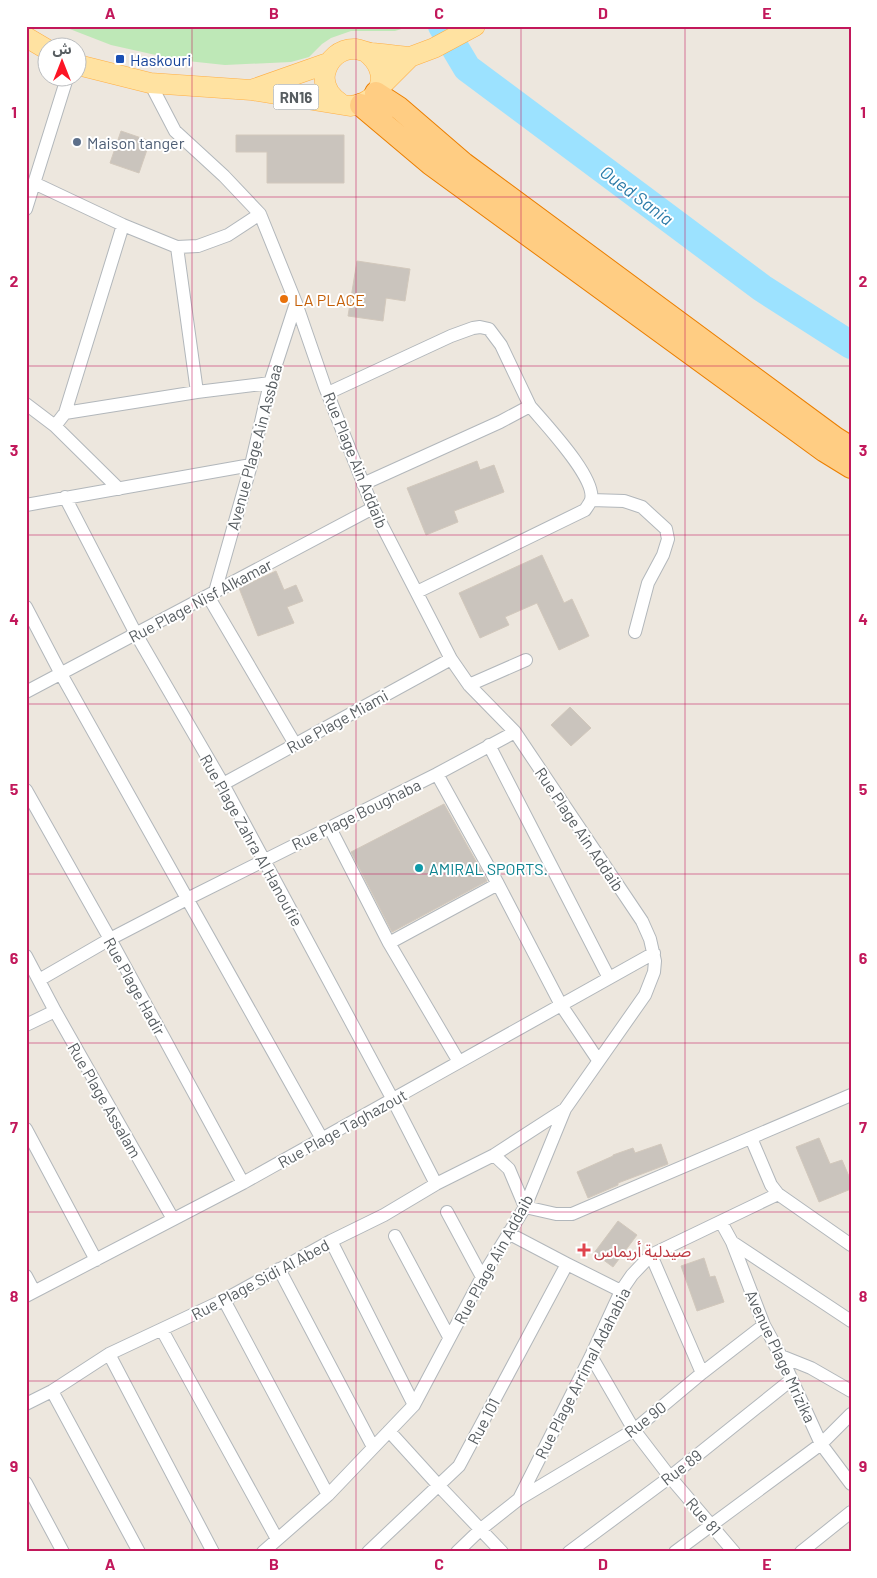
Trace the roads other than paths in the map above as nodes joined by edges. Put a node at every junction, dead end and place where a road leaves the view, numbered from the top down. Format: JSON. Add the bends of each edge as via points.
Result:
{"nodes":[{"id":1,"x":473,"y":27,"type":"edge"},
{"id":2,"x":26,"y":37,"type":"edge"},
{"id":3,"x":38,"y":44,"type":"edge"},
{"id":4,"x":366,"y":52,"type":"junction"},
{"id":5,"x":410,"y":57,"type":"junction"},
{"id":6,"x":328,"y":63,"type":"junction"},
{"id":7,"x":88,"y":67,"type":"edge"},
{"id":8,"x":150,"y":82,"type":"junction"},
{"id":9,"x":63,"y":88,"type":"edge"},
{"id":10,"x":251,"y":90,"type":"junction"},
{"id":11,"x":364,"y":97,"type":"junction"},
{"id":12,"x":34,"y":183,"type":"junction"},
{"id":13,"x":26,"y":208,"type":"edge"},
{"id":14,"x":260,"y":214,"type":"junction"},
{"id":15,"x":123,"y":225,"type":"junction"},
{"id":16,"x":177,"y":247,"type":"junction"},
{"id":17,"x":296,"y":303,"type":"junction"},
{"id":18,"x":270,"y":383,"type":"junction"},
{"id":19,"x":197,"y":392,"type":"junction"},
{"id":20,"x":328,"y":394,"type":"junction"},
{"id":21,"x":26,"y":404,"type":"edge"},
{"id":22,"x":530,"y":406,"type":"junction"},
{"id":23,"x":65,"y":413,"type":"junction"},
{"id":24,"x":55,"y":426,"type":"junction"},
{"id":25,"x":851,"y":448,"type":"edge"},
{"id":26,"x":250,"y":466,"type":"junction"},
{"id":27,"x":851,"y":467,"type":"edge"},
{"id":28,"x":363,"y":484,"type":"junction"},
{"id":29,"x":119,"y":489,"type":"junction"},
{"id":30,"x":65,"y":498,"type":"junction"},
{"id":31,"x":26,"y":505,"type":"edge"},
{"id":32,"x":588,"y":505,"type":"junction"},
{"id":33,"x":373,"y":508,"type":"junction"},
{"id":34,"x":417,"y":592,"type":"junction"},
{"id":35,"x":211,"y":594,"type":"junction"},
{"id":36,"x":26,"y":607,"type":"edge"},
{"id":37,"x":635,"y":632,"type":"dead end"},
{"id":38,"x":136,"y":634,"type":"junction"},
{"id":39,"x":451,"y":659,"type":"junction"},
{"id":40,"x":526,"y":660,"type":"dead end"},
{"id":41,"x":61,"y":674,"type":"junction"},
{"id":42,"x":469,"y":685,"type":"junction"},
{"id":43,"x":26,"y":692,"type":"edge"},
{"id":44,"x":515,"y":732,"type":"junction"},
{"id":45,"x":295,"y":744,"type":"junction"},
{"id":46,"x":489,"y":745,"type":"junction"},
{"id":47,"x":437,"y":774,"type":"junction"},
{"id":48,"x":223,"y":784,"type":"junction"},
{"id":49,"x":26,"y":790,"type":"edge"},
{"id":50,"x":330,"y":828,"type":"junction"},
{"id":51,"x":264,"y":860,"type":"junction"},
{"id":52,"x":498,"y":884,"type":"junction"},
{"id":53,"x":186,"y":899,"type":"junction"},
{"id":54,"x":110,"y":939,"type":"junction"},
{"id":55,"x":389,"y":942,"type":"junction"},
{"id":56,"x":654,"y":953,"type":"junction"},
{"id":57,"x":26,"y":956,"type":"edge"},
{"id":58,"x":609,"y":978,"type":"junction"},
{"id":59,"x":39,"y":980,"type":"junction"},
{"id":60,"x":561,"y":1005,"type":"junction"},
{"id":61,"x":55,"y":1011,"type":"junction"},
{"id":62,"x":26,"y":1025,"type":"edge"},
{"id":63,"x":598,"y":1060,"type":"junction"},
{"id":64,"x":459,"y":1062,"type":"junction"},
{"id":65,"x":851,"y":1095,"type":"edge"},
{"id":66,"x":392,"y":1100,"type":"junction"},
{"id":67,"x":565,"y":1109,"type":"junction"},
{"id":68,"x":26,"y":1129,"type":"edge"},
{"id":69,"x":751,"y":1138,"type":"junction"},
{"id":70,"x":322,"y":1139,"type":"junction"},
{"id":71,"x":494,"y":1155,"type":"junction"},
{"id":72,"x":243,"y":1183,"type":"junction"},
{"id":73,"x":436,"y":1184,"type":"junction"},
{"id":74,"x":778,"y":1194,"type":"junction"},
{"id":75,"x":525,"y":1207,"type":"junction"},
{"id":76,"x":447,"y":1212,"type":"dead end"},
{"id":77,"x":173,"y":1219,"type":"junction"},
{"id":78,"x":721,"y":1222,"type":"junction"},
{"id":79,"x":508,"y":1233,"type":"junction"},
{"id":80,"x":395,"y":1236,"type":"dead end"},
{"id":81,"x":331,"y":1241,"type":"junction"},
{"id":82,"x":732,"y":1242,"type":"junction"},
{"id":83,"x":851,"y":1245,"type":"edge"},
{"id":84,"x":651,"y":1255,"type":"junction"},
{"id":85,"x":96,"y":1260,"type":"junction"},
{"id":86,"x":566,"y":1264,"type":"junction"},
{"id":87,"x":279,"y":1269,"type":"junction"},
{"id":88,"x":26,"y":1276,"type":"edge"},
{"id":89,"x":482,"y":1277,"type":"junction"},
{"id":90,"x":621,"y":1291,"type":"junction"},
{"id":91,"x":30,"y":1294,"type":"edge"},
{"id":92,"x":224,"y":1300,"type":"junction"},
{"id":93,"x":851,"y":1321,"type":"edge"},
{"id":94,"x":764,"y":1326,"type":"junction"},
{"id":95,"x":162,"y":1330,"type":"junction"},
{"id":96,"x":449,"y":1337,"type":"junction"},
{"id":97,"x":109,"y":1354,"type":"junction"},
{"id":98,"x":591,"y":1356,"type":"junction"},
{"id":99,"x":781,"y":1356,"type":"junction"},
{"id":100,"x":702,"y":1373,"type":"junction"},
{"id":101,"x":791,"y":1380,"type":"junction"},
{"id":102,"x":52,"y":1391,"type":"junction"},
{"id":103,"x":851,"y":1392,"type":"edge"},
{"id":104,"x":26,"y":1404,"type":"edge"},
{"id":105,"x":414,"y":1405,"type":"junction"},
{"id":106,"x":851,"y":1414,"type":"edge"},
{"id":107,"x":634,"y":1430,"type":"junction"},
{"id":108,"x":389,"y":1431,"type":"junction"},
{"id":109,"x":821,"y":1444,"type":"junction"},
{"id":110,"x":373,"y":1447,"type":"junction"},
{"id":111,"x":670,"y":1477,"type":"junction"},
{"id":112,"x":26,"y":1483,"type":"edge"},
{"id":113,"x":851,"y":1484,"type":"edge"},
{"id":114,"x":439,"y":1486,"type":"junction"},
{"id":115,"x":328,"y":1495,"type":"junction"},
{"id":116,"x":518,"y":1500,"type":"junction"},
{"id":117,"x":851,"y":1512,"type":"edge"},
{"id":118,"x":711,"y":1524,"type":"junction"},
{"id":119,"x":481,"y":1529,"type":"junction"},
{"id":120,"x":277,"y":1539,"type":"junction"},
{"id":121,"x":63,"y":1552,"type":"edge"},
{"id":122,"x":139,"y":1552,"type":"edge"},
{"id":123,"x":213,"y":1552,"type":"edge"},
{"id":124,"x":263,"y":1552,"type":"edge"},
{"id":125,"x":368,"y":1552,"type":"edge"},
{"id":126,"x":457,"y":1552,"type":"edge"},
{"id":127,"x":502,"y":1552,"type":"edge"},
{"id":128,"x":569,"y":1552,"type":"edge"},
{"id":129,"x":675,"y":1552,"type":"edge"},
{"id":130,"x":734,"y":1552,"type":"edge"},
{"id":131,"x":801,"y":1552,"type":"edge"}],
"edges":[{"from":1,"to":5,"type":"main road","number":"RN16"},
{"from":2,"to":3,"type":"main road"},
{"from":4,"to":5,"type":"main road","number":"RN16"},
{"from":4,"to":6,"type":"main road","number":"RN16","via":[[345,50]]},
{"from":4,"to":11,"type":"main road","via":[[374,58],[381,77]]},
{"from":5,"to":11,"type":"main road","number":"RN16"},
{"from":6,"to":10,"type":"main road","number":"RN16"},
{"from":6,"to":11,"type":"main road","number":"RN16","via":[[324,81],[333,98]]},
{"from":7,"to":8,"type":"main road","number":"RN16"},
{"from":8,"to":10,"type":"main road","number":"RN16"},
{"from":8,"to":14,"type":"street","name":"Rue Plage Ain Addaib","via":[[176,131]]},
{"from":9,"to":12,"type":"street"},
{"from":10,"to":11,"type":"main road","number":"RN16"},
{"from":11,"to":25,"type":"highway","via":[[399,108],[464,164]]},
{"from":11,"to":27,"type":"highway","via":[[431,164]]},
{"from":12,"to":13,"type":"street"},
{"from":12,"to":15,"type":"street"},
{"from":14,"to":16,"type":"street","via":[[228,235],[198,246]]},
{"from":14,"to":17,"type":"street","name":"Rue Plage Ain Addaib"},
{"from":15,"to":16,"type":"street"},
{"from":15,"to":23,"type":"street"},
{"from":16,"to":19,"type":"street"},
{"from":17,"to":18,"type":"street","name":"Avenue Plage Ain Assbaa"},
{"from":17,"to":20,"type":"street","name":"Rue Plage Ain Addaib"},
{"from":18,"to":19,"type":"street"},
{"from":18,"to":26,"type":"street","name":"Avenue Plage Ain Assbaa"},
{"from":19,"to":23,"type":"street"},
{"from":20,"to":22,"type":"street","via":[[452,336],[480,327],[489,329],[501,345]]},
{"from":20,"to":28,"type":"street","name":"Rue Plage Ain Addaib"},
{"from":21,"to":24,"type":"street"},
{"from":22,"to":28,"type":"street"},
{"from":22,"to":32,"type":"street","via":[[580,469],[589,485]]},
{"from":23,"to":24,"type":"street"},
{"from":24,"to":29,"type":"street"},
{"from":26,"to":29,"type":"street"},
{"from":26,"to":35,"type":"street","name":"Avenue Plage Ain Assbaa"},
{"from":28,"to":33,"type":"street","name":"Rue Plage Ain Addaib"},
{"from":29,"to":30,"type":"street"},
{"from":30,"to":31,"type":"street"},
{"from":30,"to":38,"type":"street","name":"Rue Plage Zahra Al Hanoufie"},
{"from":32,"to":34,"type":"street"},
{"from":32,"to":37,"type":"street","via":[[624,501],[642,506],[666,529],[668,540],[648,583]]},
{"from":33,"to":34,"type":"street","name":"Rue Plage Ain Addaib"},
{"from":33,"to":35,"type":"street","name":"Rue Plage Nisf Alkamar"},
{"from":34,"to":39,"type":"street","name":"Rue Plage Ain Addaib"},
{"from":35,"to":38,"type":"street","name":"Rue Plage Nisf Alkamar"},
{"from":35,"to":45,"type":"street"},
{"from":36,"to":41,"type":"street"},
{"from":38,"to":41,"type":"street","name":"Rue Plage Nisf Alkamar"},
{"from":38,"to":48,"type":"street","name":"Rue Plage Zahra Al Hanoufie"},
{"from":39,"to":42,"type":"street","name":"Rue Plage Ain Addaib"},
{"from":39,"to":45,"type":"street","name":"Rue Plage Miami"},
{"from":40,"to":42,"type":"street"},
{"from":41,"to":43,"type":"street","name":"Rue Plage Nisf Alkamar"},
{"from":41,"to":53,"type":"street"},
{"from":42,"to":44,"type":"street","name":"Rue Plage Ain Addaib"},
{"from":44,"to":46,"type":"street","name":"Rue Plage Boughaba"},
{"from":44,"to":56,"type":"street","name":"Rue Plage Ain Addaib","via":[[642,921]]},
{"from":45,"to":48,"type":"street","name":"Rue Plage Miami"},
{"from":46,"to":47,"type":"street","name":"Rue Plage Boughaba"},
{"from":46,"to":58,"type":"street"},
{"from":47,"to":50,"type":"street","name":"Rue Plage Boughaba"},
{"from":47,"to":52,"type":"street"},
{"from":48,"to":51,"type":"street","name":"Rue Plage Zahra Al Hanoufie"},
{"from":49,"to":54,"type":"street","name":"Rue Plage Hadir"},
{"from":50,"to":51,"type":"street","name":"Rue Plage Boughaba"},
{"from":50,"to":55,"type":"street"},
{"from":51,"to":53,"type":"street","name":"Rue Plage Boughaba"},
{"from":51,"to":66,"type":"street","name":"Rue Plage Zahra Al Hanoufie"},
{"from":52,"to":55,"type":"street"},
{"from":52,"to":60,"type":"street"},
{"from":53,"to":54,"type":"street","name":"Rue Plage Boughaba"},
{"from":53,"to":70,"type":"street"},
{"from":54,"to":59,"type":"street","name":"Rue Plage Boughaba"},
{"from":54,"to":72,"type":"street","name":"Rue Plage Hadir"},
{"from":55,"to":64,"type":"street"},
{"from":56,"to":58,"type":"street","name":"Rue Plage Taghazout"},
{"from":56,"to":63,"type":"street","name":"Rue Plage Ain Addaib","via":[[654,972],[645,995]]},
{"from":57,"to":59,"type":"street","name":"Rue Plage Assalam"},
{"from":58,"to":60,"type":"street","name":"Rue Plage Taghazout"},
{"from":59,"to":61,"type":"street","name":"Rue Plage Assalam"},
{"from":60,"to":63,"type":"street"},
{"from":60,"to":64,"type":"street","name":"Rue Plage Taghazout"},
{"from":61,"to":62,"type":"street"},
{"from":61,"to":77,"type":"street","name":"Rue Plage Assalam"},
{"from":63,"to":67,"type":"street","name":"Rue Plage Ain Addaib"},
{"from":64,"to":66,"type":"street","name":"Rue Plage Taghazout"},
{"from":65,"to":69,"type":"street"},
{"from":66,"to":70,"type":"street","name":"Rue Plage Taghazout"},
{"from":66,"to":73,"type":"street","name":"Rue Plage Zahra Al Hanoufie"},
{"from":67,"to":71,"type":"street","name":"Rue Plage Sidi Al Abed"},
{"from":67,"to":75,"type":"street","name":"Rue Plage Ain Addaib"},
{"from":68,"to":85,"type":"street"},
{"from":69,"to":74,"type":"street"},
{"from":69,"to":75,"type":"street","via":[[572,1214]]},
{"from":70,"to":72,"type":"street","name":"Rue Plage Taghazout"},
{"from":71,"to":73,"type":"street","name":"Rue Plage Sidi Al Abed"},
{"from":71,"to":75,"type":"street","via":[[509,1169]]},
{"from":72,"to":77,"type":"street","name":"Rue Plage Taghazout"},
{"from":73,"to":81,"type":"street","name":"Rue Plage Sidi Al Abed"},
{"from":74,"to":78,"type":"street","name":"Rue Plage Arrimal Adahabia"},
{"from":74,"to":83,"type":"street"},
{"from":75,"to":79,"type":"street","name":"Rue Plage Ain Addaib"},
{"from":76,"to":89,"type":"street"},
{"from":77,"to":85,"type":"street","name":"Rue Plage Taghazout"},
{"from":78,"to":82,"type":"street","name":"Avenue Plage Mrizika"},
{"from":78,"to":84,"type":"street","name":"Rue Plage Arrimal Adahabia"},
{"from":79,"to":86,"type":"street"},
{"from":79,"to":89,"type":"street","name":"Rue Plage Ain Addaib"},
{"from":80,"to":96,"type":"street"},
{"from":81,"to":87,"type":"street","name":"Rue Plage Sidi Al Abed"},
{"from":81,"to":105,"type":"street"},
{"from":82,"to":93,"type":"street"},
{"from":82,"to":94,"type":"street","name":"Avenue Plage Mrizika"},
{"from":84,"to":90,"type":"street","name":"Rue Plage Arrimal Adahabia"},
{"from":84,"to":100,"type":"street"},
{"from":85,"to":91,"type":"street","name":"Rue Plage Taghazout"},
{"from":86,"to":90,"type":"street"},
{"from":86,"to":114,"type":"street","name":"Rue 101","via":[[459,1466]]},
{"from":87,"to":92,"type":"street","name":"Rue Plage Sidi Al Abed"},
{"from":87,"to":110,"type":"street"},
{"from":88,"to":91,"type":"street"},
{"from":89,"to":96,"type":"street","name":"Rue Plage Ain Addaib"},
{"from":90,"to":98,"type":"street","name":"Rue Plage Arrimal Adahabia"},
{"from":92,"to":95,"type":"street","name":"Rue Plage Sidi Al Abed"},
{"from":92,"to":115,"type":"street"},
{"from":94,"to":99,"type":"street","name":"Avenue Plage Mrizika"},
{"from":94,"to":100,"type":"street","name":"Rue 90"},
{"from":95,"to":97,"type":"street","name":"Rue Plage Sidi Al Abed"},
{"from":95,"to":120,"type":"street"},
{"from":96,"to":105,"type":"street","name":"Rue Plage Ain Addaib"},
{"from":97,"to":102,"type":"street","name":"Rue Plage Sidi Al Abed"},
{"from":97,"to":123,"type":"street"},
{"from":98,"to":107,"type":"street","name":"Rue 81"},
{"from":98,"to":116,"type":"street","name":"Rue Plage Arrimal Adahabia"},
{"from":99,"to":101,"type":"street","name":"Avenue Plage Mrizika"},
{"from":99,"to":103,"type":"street","via":[[810,1368]]},
{"from":100,"to":107,"type":"street","name":"Rue 90"},
{"from":101,"to":109,"type":"street","name":"Avenue Plage Mrizika"},
{"from":101,"to":111,"type":"street","name":"Rue 89"},
{"from":102,"to":104,"type":"street","name":"Rue Plage Sidi Al Abed"},
{"from":102,"to":122,"type":"street"},
{"from":105,"to":108,"type":"street","name":"Rue Plage Ain Addaib"},
{"from":106,"to":109,"type":"street"},
{"from":107,"to":111,"type":"street","name":"Rue 81"},
{"from":107,"to":116,"type":"street","name":"Rue 90"},
{"from":108,"to":110,"type":"street","name":"Rue Plage Ain Addaib"},
{"from":108,"to":114,"type":"street"},
{"from":109,"to":113,"type":"street","name":"Avenue Plage Mrizika"},
{"from":109,"to":118,"type":"street"},
{"from":110,"to":115,"type":"street","name":"Rue Plage Ain Addaib"},
{"from":111,"to":118,"type":"street","name":"Rue 81"},
{"from":111,"to":128,"type":"street","name":"Rue 89"},
{"from":112,"to":121,"type":"street"},
{"from":114,"to":119,"type":"street"},
{"from":114,"to":125,"type":"street","name":"Rue 101"},
{"from":115,"to":120,"type":"street","name":"Rue Plage Ain Addaib"},
{"from":116,"to":119,"type":"street","name":"Rue Plage Arrimal Adahabia"},
{"from":117,"to":131,"type":"street"},
{"from":118,"to":129,"type":"street"},
{"from":118,"to":130,"type":"street","name":"Rue 81"},
{"from":119,"to":126,"type":"street","name":"Rue Plage Arrimal Adahabia"},
{"from":119,"to":127,"type":"street"},
{"from":120,"to":124,"type":"street","name":"Rue Plage Ain Addaib"}]}
